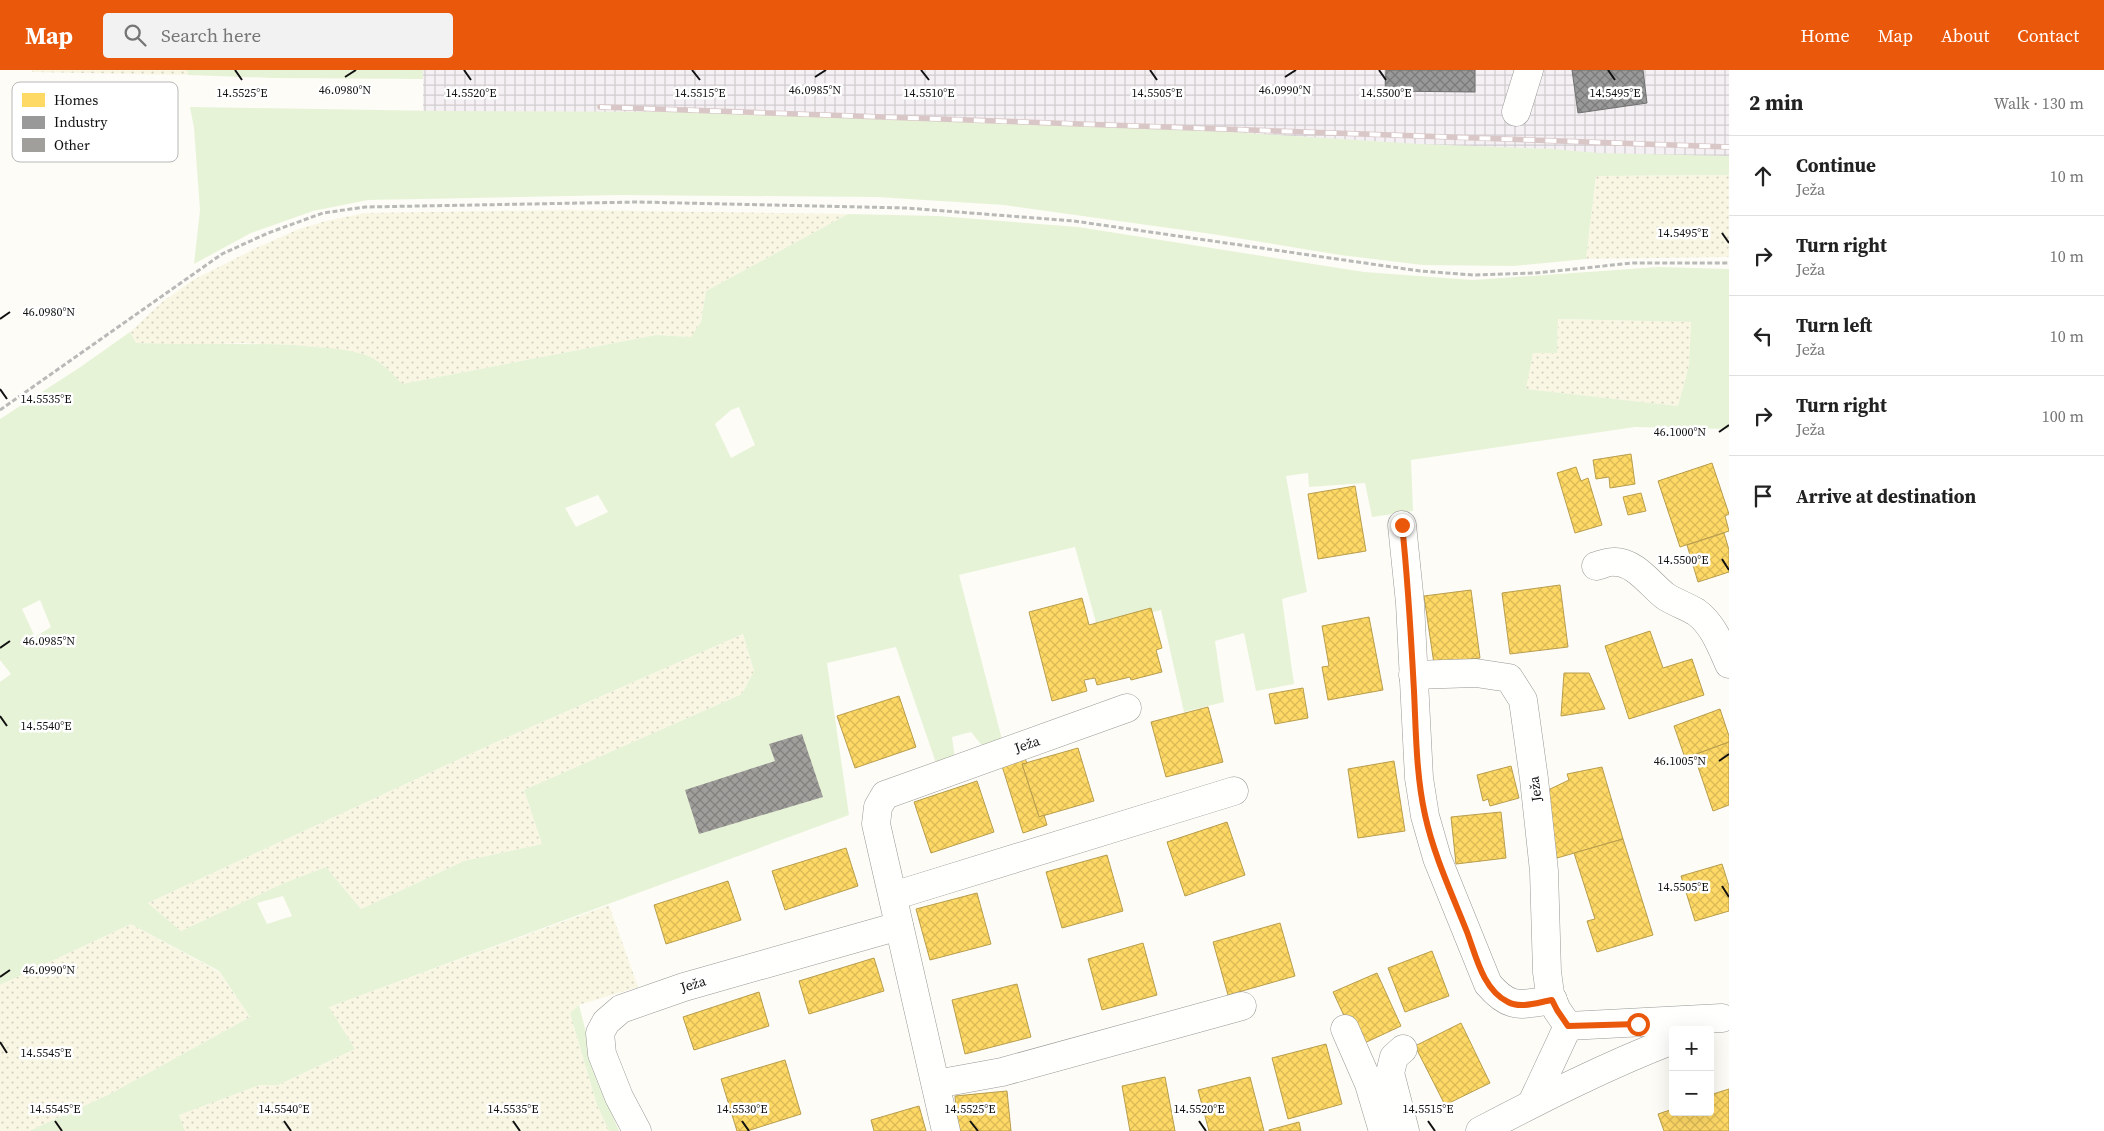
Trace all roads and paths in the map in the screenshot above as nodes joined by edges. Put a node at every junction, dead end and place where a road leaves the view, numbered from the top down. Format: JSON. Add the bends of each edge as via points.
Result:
{"nodes":[{"id":1,"x":1528,"y":70,"type":"edge"},
{"id":2,"x":1516,"y":112,"type":"dead end"},
{"id":3,"x":1729,"y":263,"type":"edge"},
{"id":4,"x":0,"y":410,"type":"edge"},
{"id":5,"x":1402,"y":525,"type":"dead end"},
{"id":6,"x":1596,"y":566,"type":"dead end"},
{"id":7,"x":1729,"y":664,"type":"edge"},
{"id":8,"x":1413,"y":675,"type":"junction"},
{"id":9,"x":1127,"y":708,"type":"dead end"},
{"id":10,"x":1234,"y":791,"type":"dead end"},
{"id":11,"x":893,"y":896,"type":"junction"},
{"id":12,"x":899,"y":926,"type":"junction"},
{"id":13,"x":1552,"y":1000,"type":"junction"},
{"id":14,"x":1242,"y":1006,"type":"dead end"},
{"id":15,"x":1725,"y":1017,"type":"edge"},
{"id":16,"x":1568,"y":1026,"type":"junction"},
{"id":17,"x":1705,"y":1026,"type":"edge"},
{"id":18,"x":1346,"y":1029,"type":"dead end"},
{"id":19,"x":1669,"y":1042,"type":"edge"},
{"id":20,"x":1403,"y":1049,"type":"dead end"},
{"id":21,"x":936,"y":1084,"type":"junction"},
{"id":22,"x":1532,"y":1104,"type":"junction"},
{"id":23,"x":637,"y":1131,"type":"edge"},
{"id":24,"x":946,"y":1131,"type":"edge"},
{"id":25,"x":1383,"y":1131,"type":"edge"},
{"id":26,"x":1405,"y":1131,"type":"edge"},
{"id":27,"x":1480,"y":1131,"type":"edge"}],
"edges":[{"from":1,"to":2,"type":"street"},
{"from":3,"to":4,"type":"path","via":[[1633,263],[1535,273],[1473,275],[1420,272],[1074,221],[906,208],[638,202],[365,207],[323,213],[222,254]]},
{"from":5,"to":8,"type":"street"},
{"from":6,"to":7,"type":"street","via":[[1614,562],[1627,564],[1669,599],[1698,614],[1717,637]]},
{"from":8,"to":13,"type":"street","via":[[1419,778],[1425,816],[1437,858],[1478,964],[1488,984],[1509,1003],[1525,1005]]},
{"from":8,"to":13,"type":"street","name":"Ježa","via":[[1476,673],[1509,678],[1523,700],[1544,870],[1547,972]]},
{"from":9,"to":11,"type":"street","name":"Ježa","via":[[884,795],[878,807],[876,824]]},
{"from":10,"to":11,"type":"street"},
{"from":11,"to":12,"type":"street","name":"Ježa"},
{"from":12,"to":21,"type":"street","name":"Ježa"},
{"from":12,"to":23,"type":"street","name":"Ježa","via":[[684,987],[621,1009],[606,1022],[600,1033],[602,1054]]},
{"from":13,"to":16,"type":"street","name":"Ježa"},
{"from":14,"to":21,"type":"street","via":[[1002,1072]]},
{"from":15,"to":16,"type":"street"},
{"from":15,"to":17,"type":"street"},
{"from":16,"to":22,"type":"street"},
{"from":18,"to":25,"type":"street","via":[[1369,1084]]},
{"from":19,"to":22,"type":"street","via":[[1620,1061]]},
{"from":20,"to":26,"type":"street","via":[[1394,1057],[1390,1073]]},
{"from":21,"to":24,"type":"street","name":"Ježa"},
{"from":22,"to":27,"type":"street"}]}
